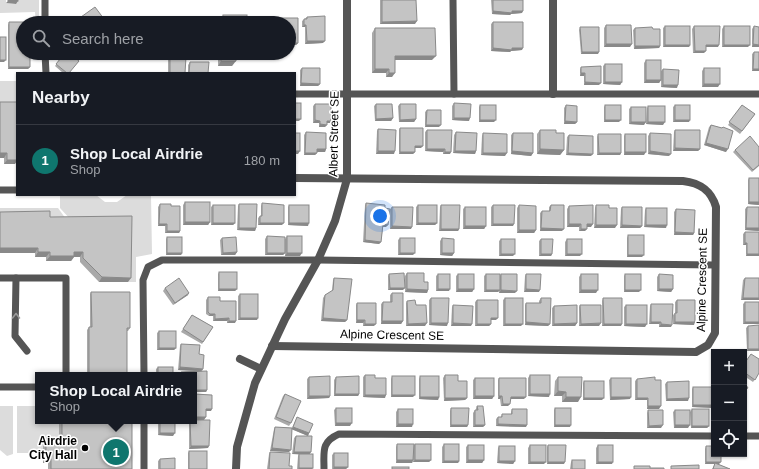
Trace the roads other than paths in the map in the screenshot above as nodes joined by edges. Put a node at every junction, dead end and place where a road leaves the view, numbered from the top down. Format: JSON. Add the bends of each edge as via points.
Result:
{"nodes":[{"id":1,"x":44,"y":0,"type":"edge"},
{"id":2,"x":347,"y":0,"type":"edge"},
{"id":3,"x":453,"y":0,"type":"edge"},
{"id":4,"x":553,"y":0,"type":"edge"},
{"id":5,"x":45,"y":16,"type":"edge"},
{"id":6,"x":45,"y":60,"type":"edge"},
{"id":7,"x":46,"y":72,"type":"edge"},
{"id":8,"x":296,"y":94,"type":"edge"},
{"id":9,"x":347,"y":94,"type":"junction"},
{"id":10,"x":454,"y":94,"type":"junction"},
{"id":11,"x":553,"y":94,"type":"junction"},
{"id":12,"x":759,"y":94,"type":"edge"},
{"id":13,"x":296,"y":178,"type":"edge"},
{"id":14,"x":347,"y":179,"type":"junction"},
{"id":15,"x":0,"y":190,"type":"edge"},
{"id":16,"x":16,"y":190,"type":"edge"},
{"id":17,"x":318,"y":260,"type":"junction"},
{"id":18,"x":715,"y":265,"type":"junction"},
{"id":19,"x":0,"y":278,"type":"edge"},
{"id":20,"x":16,"y":278,"type":"junction"},
{"id":21,"x":272,"y":346,"type":"junction"},
{"id":22,"x":27,"y":351,"type":"dead end"},
{"id":23,"x":240,"y":359,"type":"dead end"},
{"id":24,"x":261,"y":369,"type":"junction"},
{"id":25,"x":66,"y":372,"type":"edge"},
{"id":26,"x":144,"y":372,"type":"edge"},
{"id":27,"x":0,"y":387,"type":"edge"},
{"id":28,"x":35,"y":388,"type":"edge"},
{"id":29,"x":144,"y":424,"type":"edge"},
{"id":30,"x":711,"y":436,"type":"edge"},
{"id":31,"x":747,"y":436,"type":"edge"},
{"id":32,"x":759,"y":436,"type":"edge"},
{"id":33,"x":144,"y":469,"type":"edge"},
{"id":34,"x":236,"y":469,"type":"edge"},
{"id":35,"x":324,"y":469,"type":"edge"}],
"edges":[{"from":1,"to":5,"type":"lane"},
{"from":2,"to":9,"type":"street","name":"Albert Street SE"},
{"from":3,"to":10,"type":"lane"},
{"from":4,"to":11,"type":"street"},
{"from":6,"to":7,"type":"lane"},
{"from":8,"to":9,"type":"lane"},
{"from":9,"to":10,"type":"lane"},
{"from":9,"to":14,"type":"street","name":"Albert Street SE"},
{"from":10,"to":11,"type":"lane"},
{"from":11,"to":12,"type":"lane"},
{"from":13,"to":14,"type":"street"},
{"from":14,"to":17,"type":"street","name":"Albert Street SE","via":[[335,221]]},
{"from":14,"to":18,"type":"street","name":"Alpine Crescent SE","via":[[683,180],[695,183],[713,196],[716,207]]},
{"from":15,"to":16,"type":"lane"},
{"from":17,"to":18,"type":"lane"},
{"from":17,"to":21,"type":"street","name":"Albert Street SE"},
{"from":17,"to":26,"type":"lane","via":[[162,260],[148,267],[143,280]]},
{"from":18,"to":21,"type":"street","name":"Alpine Crescent SE","via":[[715,333],[708,345],[696,352]]},
{"from":19,"to":20,"type":"lane"},
{"from":22,"to":20,"type":"lane","one_way":true,"via":[[16,336]]},
{"from":20,"to":25,"type":"lane","via":[[66,278]]},
{"from":21,"to":24,"type":"street","name":"Albert Street SE"},
{"from":23,"to":24,"type":"street"},
{"from":24,"to":34,"type":"street","name":"Albert Street SE","via":[[246,410],[237,448]]},
{"from":27,"to":28,"type":"lane"},
{"from":29,"to":33,"type":"lane"},
{"from":30,"to":35,"type":"lane","via":[[339,434],[329,438],[324,448]]},
{"from":31,"to":32,"type":"lane"}]}
